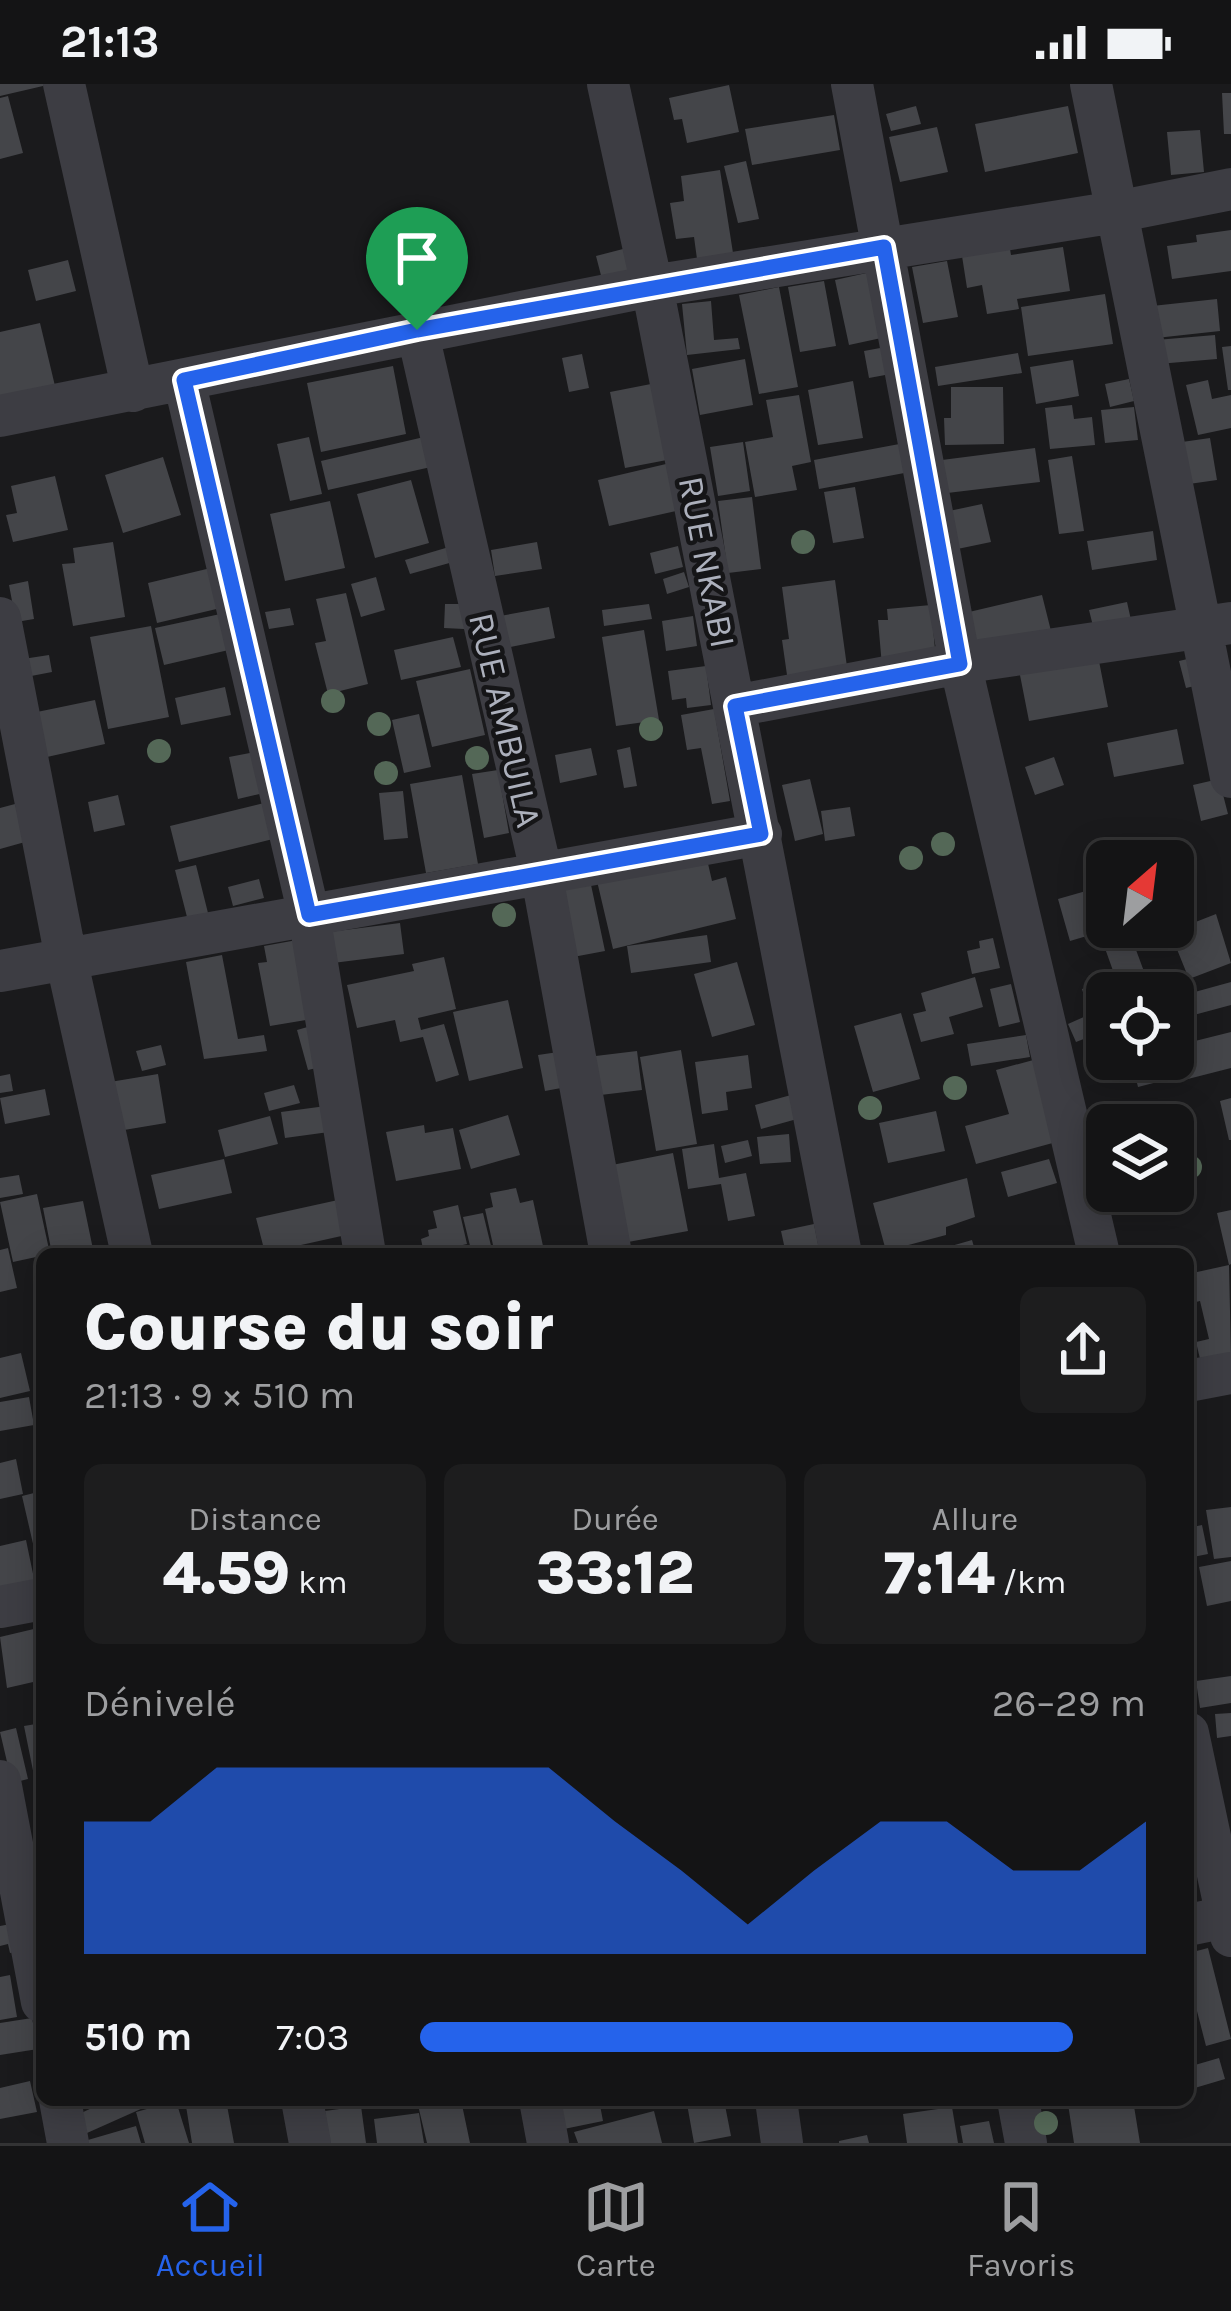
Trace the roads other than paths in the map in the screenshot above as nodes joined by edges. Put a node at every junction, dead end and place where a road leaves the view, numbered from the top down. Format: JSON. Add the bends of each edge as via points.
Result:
{"nodes":[{"id":1,"x":64,"y":84,"type":"edge"},
{"id":2,"x":608,"y":84,"type":"edge"},
{"id":3,"x":851,"y":84,"type":"edge"},
{"id":4,"x":1091,"y":84,"type":"edge"},
{"id":5,"x":1231,"y":189,"type":"edge"},
{"id":6,"x":1116,"y":212,"type":"junction"},
{"id":7,"x":884,"y":247,"type":"junction"},
{"id":8,"x":652,"y":286,"type":"junction"},
{"id":9,"x":417,"y":330,"type":"junction"},
{"id":10,"x":184,"y":380,"type":"junction"},
{"id":11,"x":134,"y":391,"type":"junction"},
{"id":12,"x":0,"y":416,"type":"edge"},
{"id":13,"x":0,"y":618,"type":"edge"},
{"id":14,"x":1214,"y":625,"type":"edge"},
{"id":15,"x":960,"y":664,"type":"junction"},
{"id":16,"x":735,"y":706,"type":"junction"},
{"id":17,"x":1231,"y":777,"type":"edge"},
{"id":18,"x":761,"y":834,"type":"junction"},
{"id":19,"x":541,"y":871,"type":"junction"},
{"id":20,"x":309,"y":915,"type":"junction"},
{"id":21,"x":66,"y":958,"type":"junction"},
{"id":22,"x":0,"y":971,"type":"edge"},
{"id":23,"x":131,"y":1248,"type":"edge"},
{"id":24,"x":364,"y":1248,"type":"edge"},
{"id":25,"x":610,"y":1248,"type":"edge"},
{"id":26,"x":840,"y":1248,"type":"edge"},
{"id":27,"x":1099,"y":1248,"type":"edge"},
{"id":28,"x":1231,"y":1373,"type":"edge"},
{"id":29,"x":1194,"y":1381,"type":"edge"},
{"id":30,"x":36,"y":1600,"type":"edge"},
{"id":31,"x":0,"y":1607,"type":"edge"},
{"id":32,"x":1194,"y":1769,"type":"edge"},
{"id":33,"x":0,"y":1780,"type":"edge"},
{"id":34,"x":1219,"y":1924,"type":"edge"},
{"id":35,"x":36,"y":1970,"type":"edge"},
{"id":36,"x":61,"y":2106,"type":"edge"},
{"id":37,"x":303,"y":2106,"type":"edge"},
{"id":38,"x":541,"y":2106,"type":"edge"},
{"id":39,"x":777,"y":2106,"type":"edge"},
{"id":40,"x":1019,"y":2106,"type":"edge"},
{"id":41,"x":68,"y":2143,"type":"edge"},
{"id":42,"x":310,"y":2143,"type":"edge"},
{"id":43,"x":548,"y":2143,"type":"edge"},
{"id":44,"x":782,"y":2143,"type":"edge"},
{"id":45,"x":1026,"y":2143,"type":"edge"}],
"edges":[{"from":1,"to":11,"type":"street"},
{"from":2,"to":8,"type":"street","name":"RUE NKABI"},
{"from":3,"to":7,"type":"street"},
{"from":4,"to":6,"type":"street"},
{"from":5,"to":6,"type":"street"},
{"from":6,"to":7,"type":"street"},
{"from":6,"to":14,"type":"street"},
{"from":7,"to":8,"type":"street"},
{"from":7,"to":15,"type":"street"},
{"from":8,"to":9,"type":"street"},
{"from":8,"to":16,"type":"street","name":"RUE NKABI"},
{"from":9,"to":10,"type":"street"},
{"from":9,"to":19,"type":"street","name":"RUE AMBUILA"},
{"from":10,"to":11,"type":"street"},
{"from":10,"to":20,"type":"street"},
{"from":11,"to":12,"type":"street"},
{"from":13,"to":21,"type":"street"},
{"from":14,"to":15,"type":"street"},
{"from":14,"to":17,"type":"street"},
{"from":15,"to":16,"type":"street"},
{"from":15,"to":27,"type":"street"},
{"from":16,"to":18,"type":"street","name":"RUE NKABI"},
{"from":18,"to":19,"type":"street"},
{"from":18,"to":26,"type":"street","name":"RUE NKABI"},
{"from":19,"to":20,"type":"street"},
{"from":19,"to":25,"type":"street","name":"RUE AMBUILA"},
{"from":20,"to":21,"type":"street"},
{"from":20,"to":24,"type":"street"},
{"from":21,"to":22,"type":"street"},
{"from":21,"to":23,"type":"street"},
{"from":28,"to":29,"type":"street"},
{"from":30,"to":31,"type":"street"},
{"from":32,"to":34,"type":"street"},
{"from":33,"to":35,"type":"street"},
{"from":36,"to":41,"type":"street"},
{"from":37,"to":42,"type":"street"},
{"from":38,"to":43,"type":"street"},
{"from":39,"to":44,"type":"street"},
{"from":40,"to":45,"type":"street"}]}
